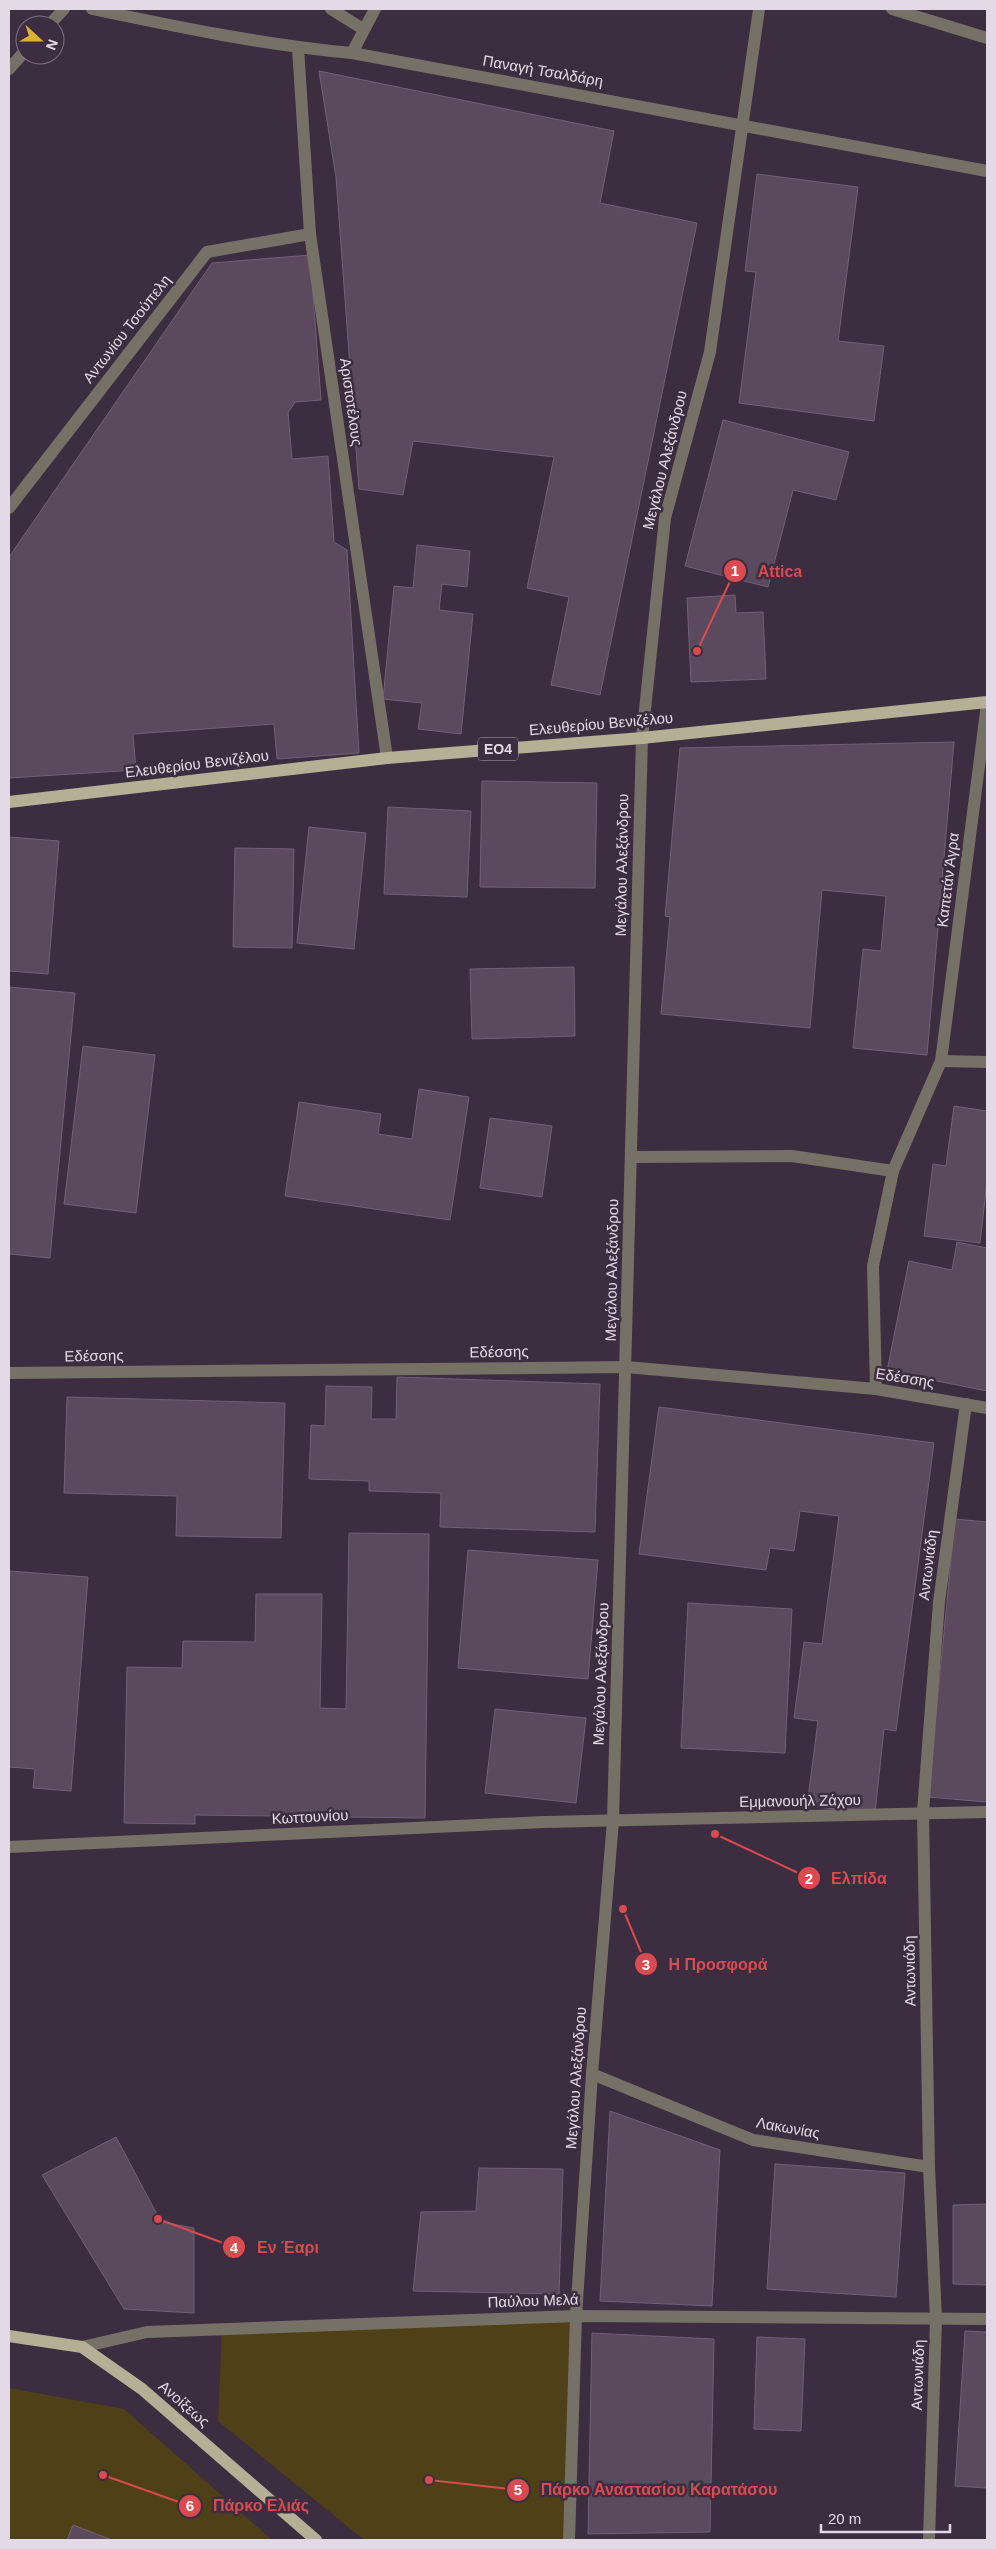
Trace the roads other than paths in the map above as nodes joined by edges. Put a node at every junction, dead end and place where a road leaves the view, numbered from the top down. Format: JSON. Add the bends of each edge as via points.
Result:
{"nodes":[{"id":1,"x":92,"y":9,"type":"edge"},
{"id":2,"x":331,"y":9,"type":"edge"},
{"id":3,"x":375,"y":9,"type":"edge"},
{"id":4,"x":759,"y":9,"type":"edge"},
{"id":5,"x":892,"y":9,"type":"edge"},
{"id":6,"x":363,"y":29,"type":"junction"},
{"id":7,"x":987,"y":38,"type":"edge"},
{"id":8,"x":298,"y":48,"type":"junction"},
{"id":9,"x":352,"y":53,"type":"junction"},
{"id":10,"x":743,"y":124,"type":"junction"},
{"id":11,"x":987,"y":171,"type":"edge"},
{"id":12,"x":310,"y":234,"type":"junction"},
{"id":13,"x":9,"y":508,"type":"edge"},
{"id":14,"x":987,"y":703,"type":"edge"},
{"id":15,"x":642,"y":738,"type":"junction"},
{"id":16,"x":387,"y":758,"type":"junction"},
{"id":17,"x":9,"y":802,"type":"edge"},
{"id":18,"x":941,"y":1061,"type":"junction"},
{"id":19,"x":987,"y":1062,"type":"edge"},
{"id":20,"x":631,"y":1157,"type":"junction"},
{"id":21,"x":893,"y":1171,"type":"junction"},
{"id":22,"x":626,"y":1367,"type":"junction"},
{"id":23,"x":9,"y":1373,"type":"edge"},
{"id":24,"x":876,"y":1389,"type":"junction"},
{"id":25,"x":966,"y":1404,"type":"junction"},
{"id":26,"x":987,"y":1408,"type":"edge"},
{"id":27,"x":923,"y":1812,"type":"junction"},
{"id":28,"x":987,"y":1812,"type":"edge"},
{"id":29,"x":613,"y":1821,"type":"junction"},
{"id":30,"x":9,"y":1847,"type":"edge"},
{"id":31,"x":592,"y":2074,"type":"junction"},
{"id":32,"x":929,"y":2167,"type":"junction"},
{"id":33,"x":576,"y":2316,"type":"junction"},
{"id":34,"x":936,"y":2319,"type":"junction"},
{"id":35,"x":987,"y":2319,"type":"edge"},
{"id":36,"x":9,"y":2336,"type":"edge"},
{"id":37,"x":82,"y":2347,"type":"junction"},
{"id":38,"x":316,"y":2540,"type":"edge"},
{"id":39,"x":569,"y":2540,"type":"edge"},
{"id":40,"x":929,"y":2540,"type":"edge"}],
"edges":[{"from":1,"to":8,"type":"street","name":"Παναγή Τσαλδάρη"},
{"from":2,"to":6,"type":"street"},
{"from":3,"to":6,"type":"street"},
{"from":4,"to":10,"type":"street","name":"Μεγάλου Αλεξάνδρου"},
{"from":5,"to":7,"type":"street"},
{"from":6,"to":9,"type":"street"},
{"from":8,"to":9,"type":"street","name":"Παναγή Τσαλδάρη"},
{"from":8,"to":12,"type":"street","name":"Αριστοτέλους"},
{"from":9,"to":10,"type":"street","name":"Παναγή Τσαλδάρη"},
{"from":10,"to":11,"type":"street","name":"Παναγή Τσαλδάρη"},
{"from":10,"to":15,"type":"street","name":"Μεγάλου Αλεξάνδρου","via":[[710,352],[665,518]]},
{"from":12,"to":13,"type":"street","name":"Αντωνίου Τσούπελη","via":[[207,252]]},
{"from":12,"to":16,"type":"street","name":"Αριστοτέλους"},
{"from":14,"to":15,"type":"main road","name":"Ελευθερίου Βενιζέλου","number":"ΕΟ4"},
{"from":14,"to":18,"type":"street","name":"Καπετάν Άγρα"},
{"from":15,"to":16,"type":"main road","name":"Ελευθερίου Βενιζέλου","number":"ΕΟ4"},
{"from":15,"to":20,"type":"street","name":"Μεγάλου Αλεξάνδρου"},
{"from":16,"to":17,"type":"main road","name":"Ελευθερίου Βενιζέλου","number":"ΕΟ4"},
{"from":18,"to":19,"type":"street"},
{"from":18,"to":21,"type":"street","name":"Καπετάν Άγρα"},
{"from":20,"to":21,"type":"street","via":[[792,1156]]},
{"from":20,"to":22,"type":"street","name":"Μεγάλου Αλεξάνδρου"},
{"from":21,"to":24,"type":"street","name":"Καπετάν Άγρα","via":[[872,1266]]},
{"from":22,"to":23,"type":"street","name":"Εδέσσης"},
{"from":22,"to":24,"type":"street","name":"Εδέσσης"},
{"from":22,"to":29,"type":"street","name":"Μεγάλου Αλεξάνδρου"},
{"from":24,"to":25,"type":"street","name":"Εδέσσης"},
{"from":25,"to":26,"type":"street","name":"Εδέσσης"},
{"from":25,"to":27,"type":"street","name":"Αντωνιάδη","via":[[939,1602]]},
{"from":27,"to":28,"type":"street","name":"Εμμανουήλ Ζάχου"},
{"from":27,"to":29,"type":"street","name":"Εμμανουήλ Ζάχου","via":[[877,1816]]},
{"from":27,"to":32,"type":"street","name":"Αντωνιάδη"},
{"from":29,"to":30,"type":"street","name":"Κωττουνίου"},
{"from":29,"to":31,"type":"street","name":"Μεγάλου Αλεξάνδρου"},
{"from":31,"to":32,"type":"street","name":"Λακωνίας","via":[[753,2140]]},
{"from":31,"to":33,"type":"street","name":"Μεγάλου Αλεξάνδρου"},
{"from":32,"to":34,"type":"street","name":"Αντωνιάδη"},
{"from":33,"to":34,"type":"street","name":"Παύλου Μελά"},
{"from":33,"to":37,"type":"street","name":"Παύλου Μελά","via":[[147,2332]]},
{"from":33,"to":39,"type":"street","name":"Μεγάλου Αλεξάνδρου"},
{"from":34,"to":35,"type":"street","name":"Παύλου Μελά"},
{"from":34,"to":40,"type":"street","name":"Αντωνιάδη"},
{"from":36,"to":37,"type":"main road","name":"Ανοίξεως"},
{"from":37,"to":38,"type":"main road","name":"Ανοίξεως","via":[[142,2389]]}]}
